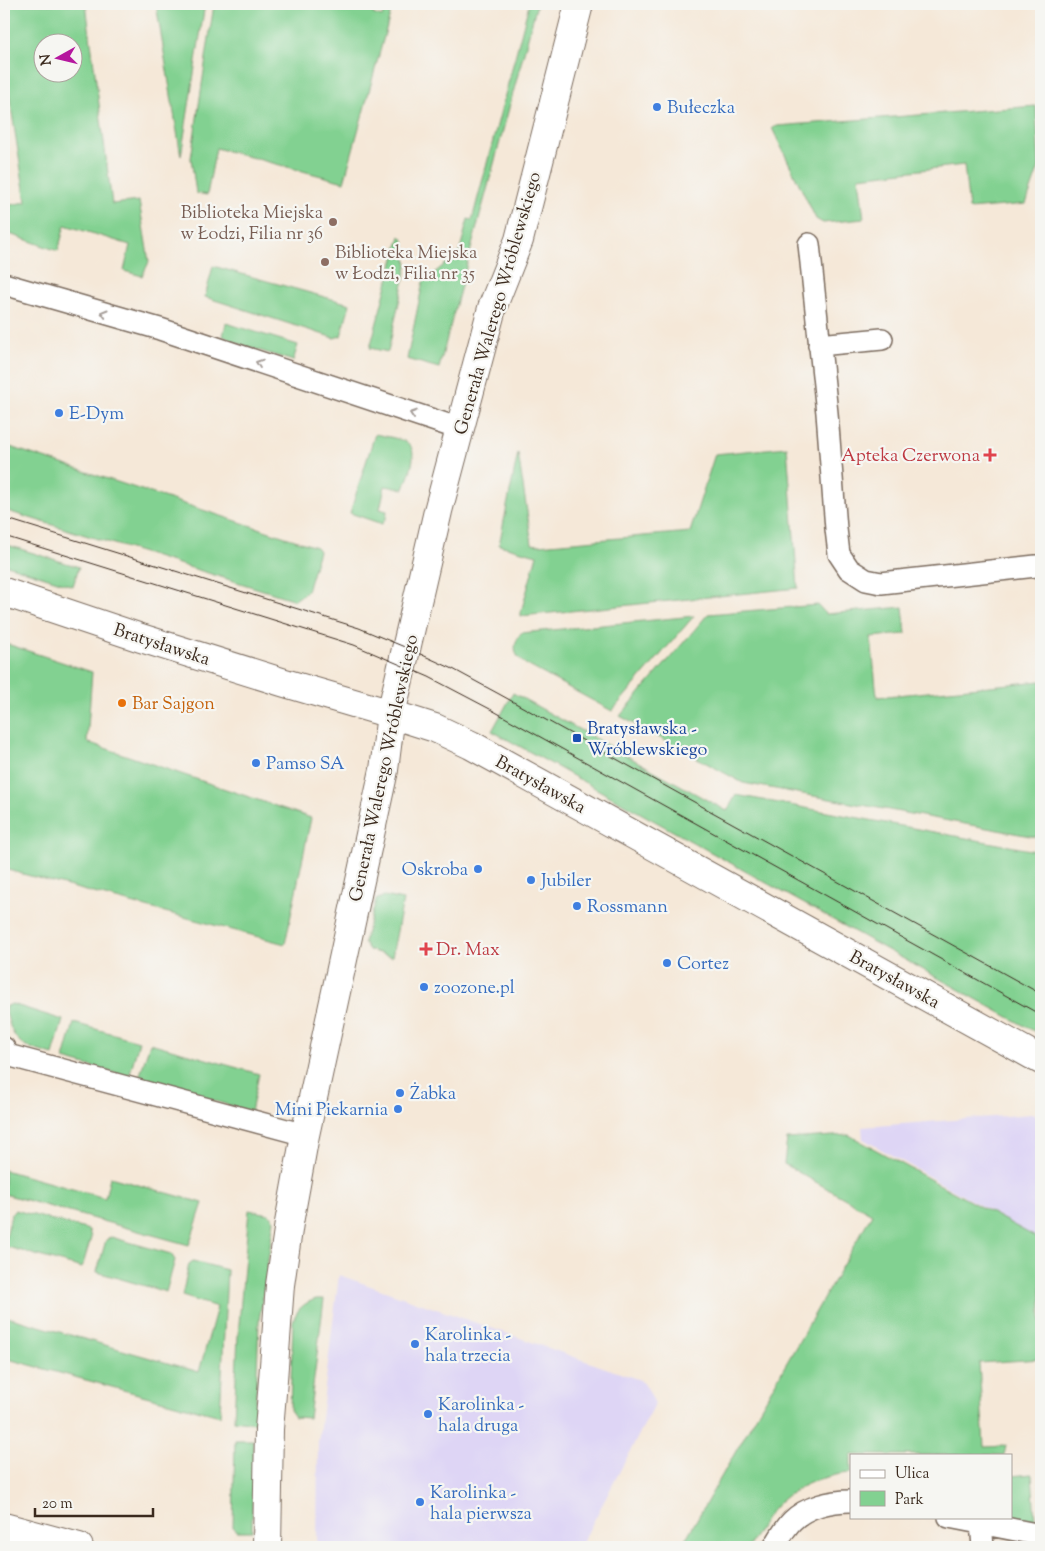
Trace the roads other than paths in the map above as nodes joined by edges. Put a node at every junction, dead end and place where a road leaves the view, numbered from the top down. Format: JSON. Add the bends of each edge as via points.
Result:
{"nodes":[{"id":1,"x":579,"y":4,"type":"edge"},
{"id":2,"x":809,"y":244,"type":"dead end"},
{"id":3,"x":4,"y":284,"type":"edge"},
{"id":4,"x":882,"y":339,"type":"dead end"},
{"id":5,"x":819,"y":345,"type":"junction"},
{"id":6,"x":460,"y":429,"type":"junction"},
{"id":7,"x":1041,"y":566,"type":"edge"},
{"id":8,"x":4,"y":592,"type":"edge"},
{"id":9,"x":391,"y":714,"type":"junction"},
{"id":10,"x":4,"y":1048,"type":"edge"},
{"id":11,"x":1041,"y":1060,"type":"edge"},
{"id":12,"x":304,"y":1135,"type":"junction"},
{"id":13,"x":850,"y":1501,"type":"edge"},
{"id":14,"x":954,"y":1518,"type":"edge"},
{"id":15,"x":981,"y":1523,"type":"junction"},
{"id":16,"x":4,"y":1527,"type":"edge"},
{"id":17,"x":1041,"y":1535,"type":"edge"},
{"id":18,"x":79,"y":1547,"type":"edge"},
{"id":19,"x":267,"y":1547,"type":"edge"},
{"id":20,"x":774,"y":1547,"type":"edge"},
{"id":21,"x":983,"y":1547,"type":"edge"}],
"edges":[{"from":1,"to":6,"type":"street","name":"Generała Walerego Wróblewskiego","via":[[518,240],[492,308]]},
{"from":2,"to":5,"type":"lane"},
{"from":6,"to":3,"type":"lane","one_way":true,"via":[[160,329]]},
{"from":4,"to":5,"type":"lane"},
{"from":5,"to":7,"type":"lane","via":[[839,554],[848,569],[866,580],[881,583]]},
{"from":6,"to":9,"type":"street","name":"Generała Walerego Wróblewskiego"},
{"from":8,"to":9,"type":"street","name":"Bratysławska","via":[[141,638]]},
{"from":9,"to":11,"type":"street","name":"Bratysławska","via":[[435,728],[471,745]]},
{"from":9,"to":12,"type":"street","name":"Generała Walerego Wróblewskiego","via":[[384,770]]},
{"from":10,"to":12,"type":"lane","via":[[11,1056]]},
{"from":12,"to":19,"type":"street","name":"Generała Walerego Wróblewskiego","via":[[280,1285],[269,1428]]},
{"from":13,"to":20,"type":"lane","via":[[820,1505],[801,1514],[791,1522]]},
{"from":14,"to":15,"type":"lane"},
{"from":15,"to":17,"type":"lane"},
{"from":15,"to":21,"type":"lane"},
{"from":16,"to":18,"type":"street"}]}
